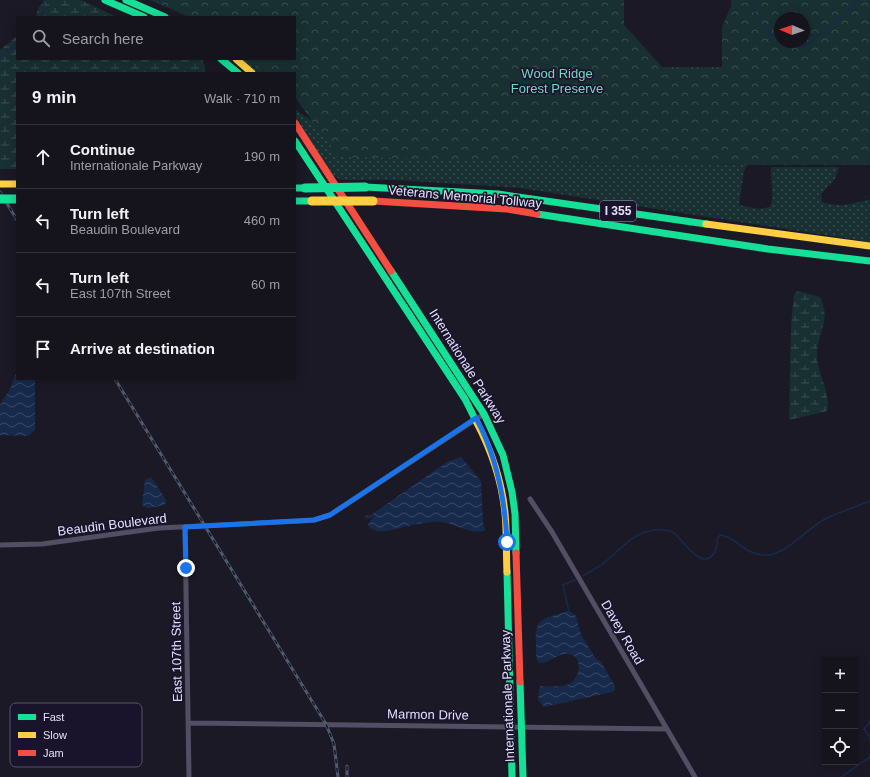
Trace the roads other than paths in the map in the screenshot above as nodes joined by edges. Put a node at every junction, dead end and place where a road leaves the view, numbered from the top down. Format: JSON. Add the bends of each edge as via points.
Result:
{"nodes":[{"id":1,"x":104,"y":0,"type":"edge"},
{"id":2,"x":126,"y":0,"type":"edge"},
{"id":3,"x":142,"y":16,"type":"edge"},
{"id":4,"x":162,"y":16,"type":"edge"},
{"id":5,"x":222,"y":60,"type":"edge"},
{"id":6,"x":237,"y":60,"type":"edge"},
{"id":7,"x":237,"y":72,"type":"edge"},
{"id":8,"x":251,"y":72,"type":"edge"},
{"id":9,"x":296,"y":125,"type":"edge"},
{"id":10,"x":296,"y":143,"type":"edge"},
{"id":11,"x":0,"y":184,"type":"edge"},
{"id":12,"x":16,"y":184,"type":"edge"},
{"id":13,"x":296,"y":188,"type":"edge"},
{"id":14,"x":0,"y":199,"type":"edge"},
{"id":15,"x":16,"y":199,"type":"edge"},
{"id":16,"x":296,"y":201,"type":"edge"},
{"id":17,"x":870,"y":246,"type":"edge"},
{"id":18,"x":870,"y":261,"type":"edge"},
{"id":19,"x":484,"y":414,"type":"junction"},
{"id":20,"x":476,"y":418,"type":"junction"},
{"id":21,"x":530,"y":499,"type":"dead end"},
{"id":22,"x":185,"y":527,"type":"junction"},
{"id":23,"x":0,"y":545,"type":"edge"},
{"id":24,"x":188,"y":723,"type":"junction"},
{"id":25,"x":511,"y":726,"type":"junction"},
{"id":26,"x":522,"y":726,"type":"junction"},
{"id":27,"x":667,"y":728,"type":"junction"},
{"id":28,"x":189,"y":777,"type":"edge"},
{"id":29,"x":512,"y":777,"type":"edge"},
{"id":30,"x":523,"y":777,"type":"edge"},
{"id":31,"x":695,"y":777,"type":"edge"}],
"edges":[{"from":1,"to":3,"type":"main road"},
{"from":2,"to":4,"type":"main road"},
{"from":5,"to":7,"type":"main road"},
{"from":6,"to":8,"type":"main road"},
{"from":9,"to":19,"type":"main road","name":"Internationale Parkway"},
{"from":10,"to":20,"type":"main road","name":"Internationale Parkway"},
{"from":11,"to":12,"type":"main road"},
{"from":13,"to":17,"type":"main road","name":"Veterans Memorial Tollway","number":"I 355","bridge":true,"via":[[365,187],[498,194]]},
{"from":14,"to":15,"type":"main road","bridge":true},
{"from":16,"to":18,"type":"main road","name":"Veterans Memorial Tollway","number":"I 355","bridge":true,"via":[[373,201],[507,209],[768,249]]},
{"from":19,"to":20,"type":"street","name":"Beaudin Boulevard"},
{"from":19,"to":26,"type":"main road","name":"Internationale Parkway","via":[[503,455],[512,492],[516,534]]},
{"from":20,"to":22,"type":"street","name":"Beaudin Boulevard","via":[[326,517],[314,520]]},
{"from":20,"to":25,"type":"main road","name":"Internationale Parkway","via":[[493,456],[505,513]]},
{"from":21,"to":27,"type":"street","name":"Davey Road"},
{"from":22,"to":23,"type":"street","name":"Beaudin Boulevard","via":[[159,528],[42,544]]},
{"from":22,"to":24,"type":"street","name":"East 107th Street"},
{"from":24,"to":25,"type":"street","name":"Marmon Drive"},
{"from":24,"to":28,"type":"street","name":"East 107th Street"},
{"from":25,"to":26,"type":"street","name":"Marmon Drive"},
{"from":25,"to":29,"type":"main road","name":"Internationale Parkway"},
{"from":26,"to":27,"type":"street","name":"Marmon Drive"},
{"from":26,"to":30,"type":"main road","name":"Internationale Parkway"},
{"from":27,"to":31,"type":"street","name":"Davey Road"}]}
